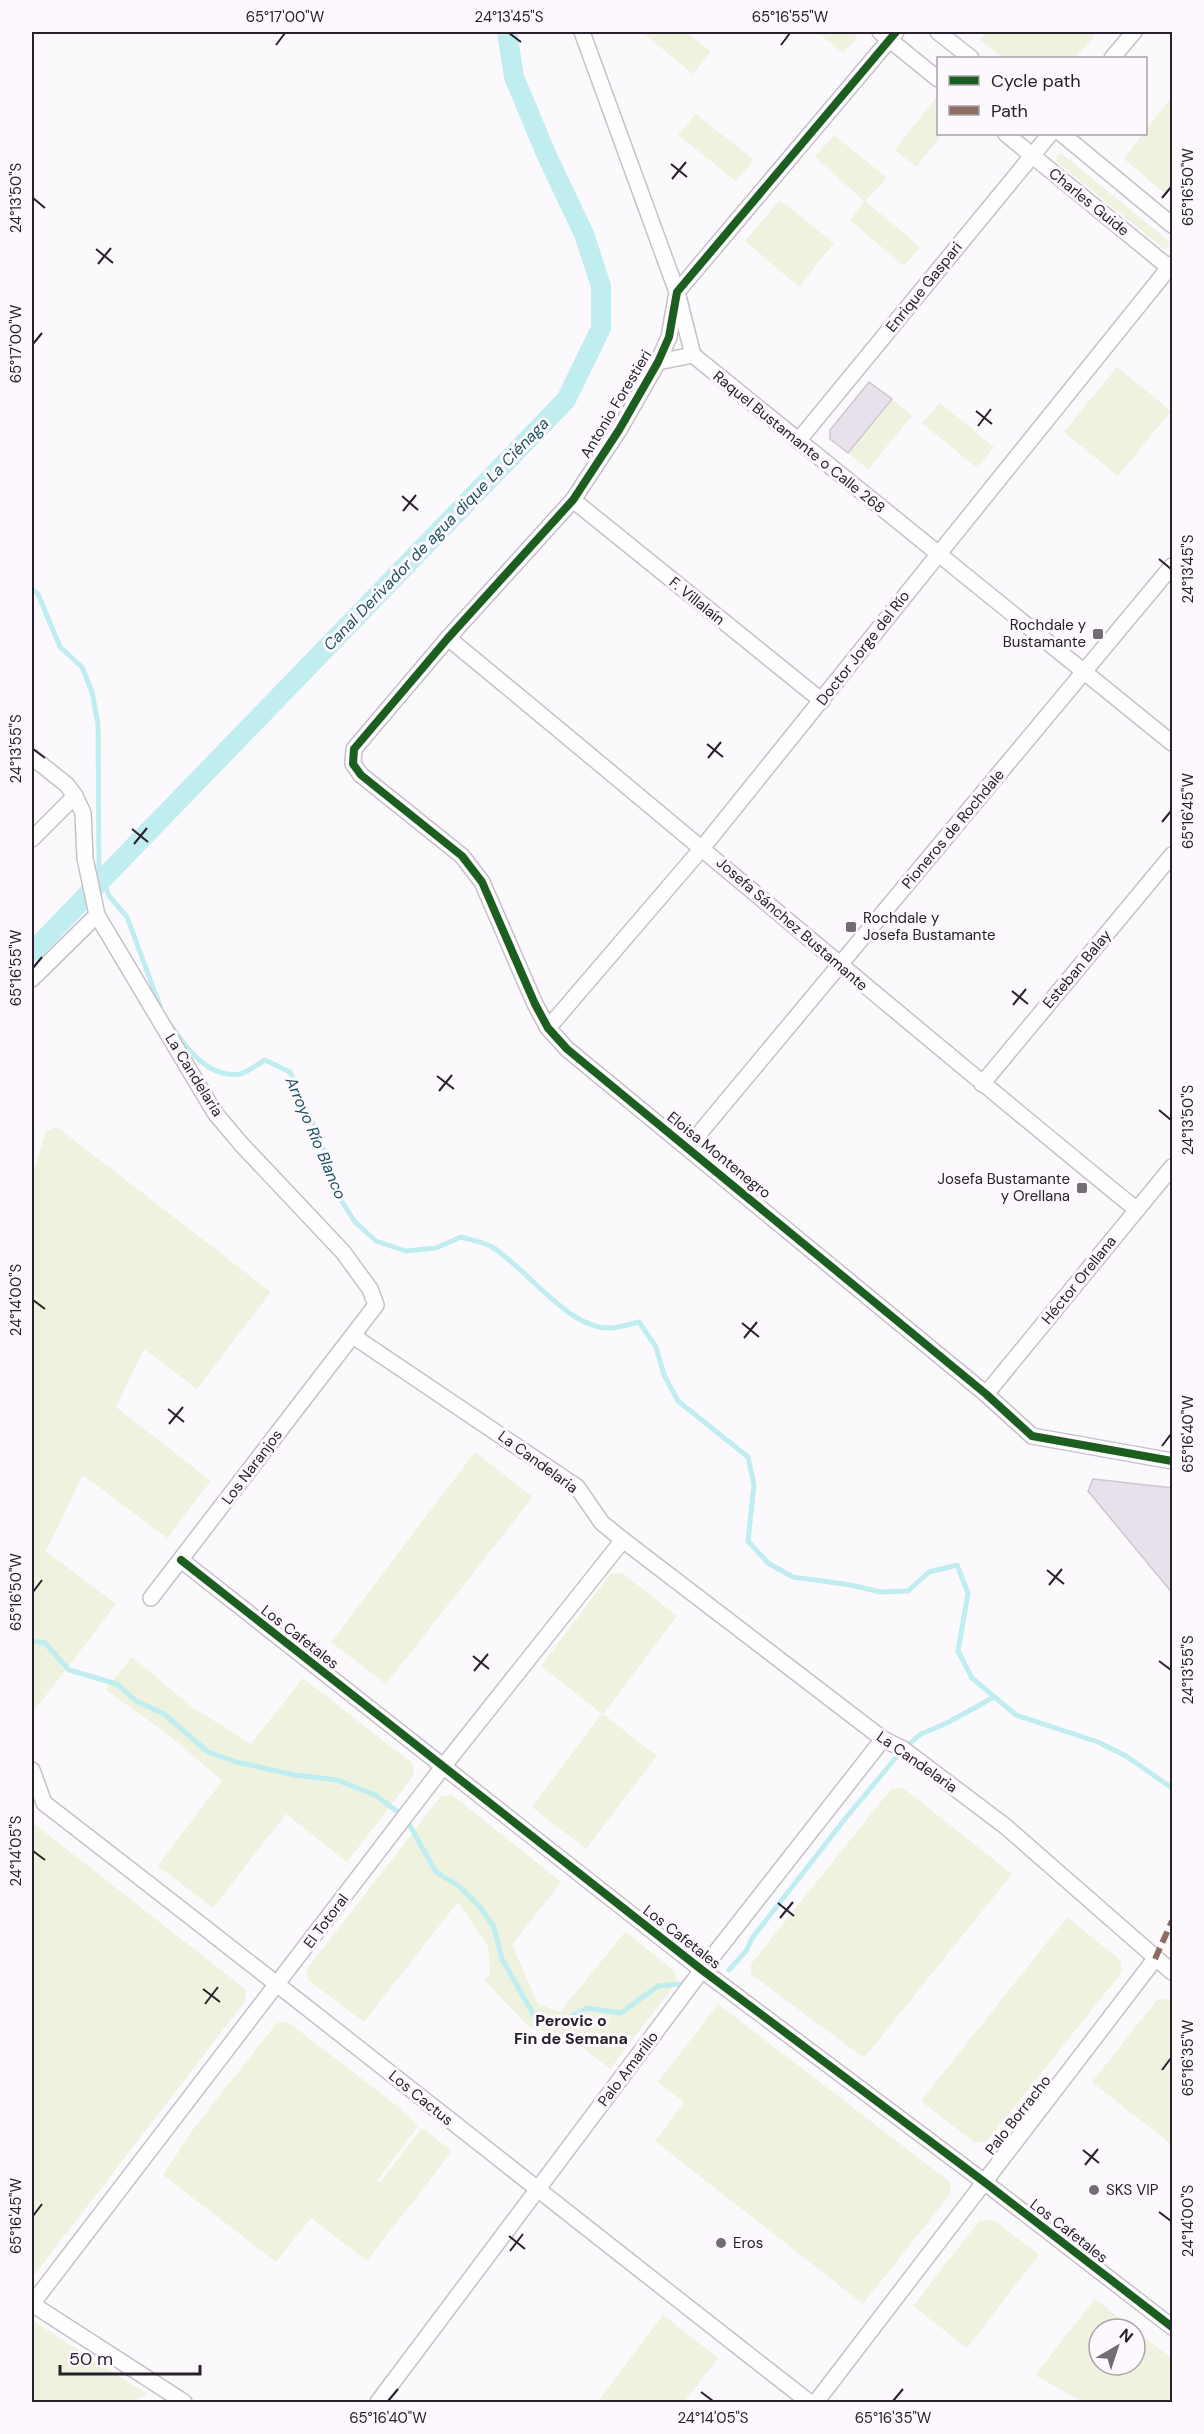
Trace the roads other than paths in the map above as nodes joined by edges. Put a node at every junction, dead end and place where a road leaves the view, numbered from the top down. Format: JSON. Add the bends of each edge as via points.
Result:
{"nodes":[{"id":1,"x":582,"y":32,"type":"edge"},
{"id":2,"x":938,"y":32,"type":"edge"},
{"id":3,"x":1134,"y":32,"type":"edge"},
{"id":4,"x":888,"y":34,"type":"edge"},
{"id":5,"x":969,"y":57,"type":"edge"},
{"id":6,"x":1113,"y":57,"type":"edge"},
{"id":7,"x":937,"y":77,"type":"edge"},
{"id":8,"x":1007,"y":135,"type":"edge"},
{"id":9,"x":1049,"y":135,"type":"edge"},
{"id":10,"x":1063,"y":135,"type":"edge"},
{"id":11,"x":1032,"y":155,"type":"junction"},
{"id":12,"x":1173,"y":225,"type":"edge"},
{"id":13,"x":1172,"y":267,"type":"edge"},
{"id":14,"x":677,"y":292,"type":"junction"},
{"id":15,"x":693,"y":355,"type":"junction"},
{"id":16,"x":658,"y":362,"type":"junction"},
{"id":17,"x":798,"y":441,"type":"junction"},
{"id":18,"x":573,"y":500,"type":"junction"},
{"id":19,"x":937,"y":554,"type":"junction"},
{"id":20,"x":1173,"y":566,"type":"edge"},
{"id":21,"x":448,"y":638,"type":"junction"},
{"id":22,"x":1086,"y":672,"type":"junction"},
{"id":23,"x":822,"y":701,"type":"junction"},
{"id":24,"x":1173,"y":743,"type":"edge"},
{"id":25,"x":354,"y":749,"type":"joint"},
{"id":26,"x":32,"y":757,"type":"edge"},
{"id":27,"x":75,"y":796,"type":"junction"},
{"id":28,"x":32,"y":839,"type":"edge"},
{"id":29,"x":703,"y":847,"type":"junction"},
{"id":30,"x":1173,"y":855,"type":"edge"},
{"id":31,"x":97,"y":915,"type":"junction"},
{"id":32,"x":839,"y":965,"type":"junction"},
{"id":33,"x":32,"y":979,"type":"edge"},
{"id":34,"x":548,"y":1028,"type":"junction"},
{"id":35,"x":982,"y":1084,"type":"junction"},
{"id":36,"x":688,"y":1147,"type":"junction"},
{"id":37,"x":1173,"y":1167,"type":"edge"},
{"id":38,"x":1137,"y":1210,"type":"junction"},
{"id":39,"x":353,"y":1336,"type":"junction"},
{"id":40,"x":986,"y":1394,"type":"junction"},
{"id":41,"x":1173,"y":1461,"type":"edge"},
{"id":42,"x":623,"y":1540,"type":"junction"},
{"id":43,"x":181,"y":1560,"type":"junction"},
{"id":44,"x":151,"y":1598,"type":"dead end"},
{"id":45,"x":883,"y":1739,"type":"junction"},
{"id":46,"x":442,"y":1768,"type":"junction"},
{"id":47,"x":32,"y":1770,"type":"edge"},
{"id":48,"x":1155,"y":1959,"type":"junction"},
{"id":49,"x":702,"y":1970,"type":"junction"},
{"id":50,"x":1173,"y":1972,"type":"edge"},
{"id":51,"x":279,"y":1984,"type":"junction"},
{"id":52,"x":983,"y":2181,"type":"junction"},
{"id":53,"x":537,"y":2190,"type":"junction"},
{"id":54,"x":32,"y":2304,"type":"edge"},
{"id":55,"x":1173,"y":2327,"type":"edge"},
{"id":56,"x":184,"y":2403,"type":"edge"},
{"id":57,"x":378,"y":2403,"type":"edge"},
{"id":58,"x":809,"y":2403,"type":"edge"},
{"id":59,"x":816,"y":2403,"type":"edge"}],
"edges":[{"from":1,"to":14,"type":"street"},
{"from":2,"to":5,"type":"street"},
{"from":3,"to":6,"type":"street"},
{"from":4,"to":7,"type":"street"},
{"from":4,"to":14,"type":"street","name":"Antonio Forestieri"},
{"from":8,"to":11,"type":"street","name":"Charles Guide"},
{"from":9,"to":11,"type":"street","name":"Enrique Gaspari"},
{"from":10,"to":12,"type":"street"},
{"from":11,"to":13,"type":"street","name":"Charles Guide"},
{"from":11,"to":17,"type":"street","name":"Enrique Gaspari"},
{"from":13,"to":19,"type":"street","name":"Doctor Jorge del Río"},
{"from":14,"to":15,"type":"street"},
{"from":14,"to":16,"type":"street","name":"Antonio Forestieri","via":[[669,337]]},
{"from":15,"to":16,"type":"street"},
{"from":15,"to":17,"type":"street","name":"Raquel Bustamante o Calle 268"},
{"from":16,"to":18,"type":"street","name":"Antonio Forestieri"},
{"from":17,"to":19,"type":"street","name":"Raquel Bustamante o Calle 268"},
{"from":18,"to":21,"type":"street","name":"Antonio Forestieri"},
{"from":18,"to":23,"type":"street","name":"F. Villalaín"},
{"from":19,"to":22,"type":"street","name":"Raquel Bustamante o Calle 268"},
{"from":19,"to":23,"type":"street","name":"Doctor Jorge del Río"},
{"from":20,"to":22,"type":"street","name":"Pioneros de Rochdale"},
{"from":21,"to":25,"type":"street","name":"Antonio Forestieri"},
{"from":21,"to":29,"type":"street","name":"Josefa Sánchez Bustamante"},
{"from":22,"to":24,"type":"street","name":"Raquel Bustamante o Calle 268"},
{"from":22,"to":32,"type":"street","name":"Pioneros de Rochdale"},
{"from":23,"to":29,"type":"street","name":"Doctor Jorge del Río"},
{"from":25,"to":34,"type":"street","name":"Eloisa Montenegro","via":[[354,764],[361,775],[462,856],[482,882]]},
{"from":26,"to":27,"type":"street"},
{"from":27,"to":28,"type":"street"},
{"from":27,"to":31,"type":"street","via":[[83,813],[85,858]]},
{"from":29,"to":32,"type":"street","name":"Josefa Sánchez Bustamante"},
{"from":29,"to":34,"type":"street","name":"Doctor Jorge del Río"},
{"from":30,"to":35,"type":"street","name":"Esteban Balay"},
{"from":31,"to":33,"type":"street"},
{"from":31,"to":39,"type":"street","name":"La Candelaria","via":[[215,1113],[343,1252],[370,1289],[376,1305]]},
{"from":32,"to":35,"type":"street","name":"Josefa Sánchez Bustamante"},
{"from":32,"to":36,"type":"street","name":"Pioneros de Rochdale"},
{"from":34,"to":36,"type":"street","name":"Eloisa Montenegro"},
{"from":35,"to":38,"type":"street","name":"Josefa Sánchez Bustamante"},
{"from":36,"to":40,"type":"street","name":"Eloisa Montenegro"},
{"from":37,"to":38,"type":"street","name":"Héctor Orellana"},
{"from":38,"to":40,"type":"street","name":"Héctor Orellana"},
{"from":39,"to":42,"type":"street","name":"La Candelaria","via":[[578,1487],[602,1523]]},
{"from":39,"to":43,"type":"street","name":"Los Naranjos"},
{"from":40,"to":41,"type":"street","name":"Eloisa Montenegro","via":[[1032,1436]]},
{"from":42,"to":45,"type":"street","name":"La Candelaria"},
{"from":42,"to":46,"type":"street","name":"El Totoral"},
{"from":43,"to":44,"type":"street","name":"Los Naranjos"},
{"from":43,"to":46,"type":"street","name":"Los Cafetales"},
{"from":45,"to":48,"type":"street","name":"La Candelaria","via":[[903,1749],[1005,1826]]},
{"from":45,"to":49,"type":"street","name":"Palo Amarillo"},
{"from":46,"to":49,"type":"street","name":"Los Cafetales"},
{"from":46,"to":51,"type":"street","name":"El Totoral"},
{"from":47,"to":51,"type":"street","name":"Los Cactus","via":[[44,1803]]},
{"from":48,"to":50,"type":"street","name":"La Candelaria"},
{"from":48,"to":52,"type":"street","name":"Palo Borracho"},
{"from":49,"to":52,"type":"street","name":"Los Cafetales"},
{"from":49,"to":53,"type":"street","name":"Palo Amarillo"},
{"from":51,"to":53,"type":"street","name":"Los Cactus"},
{"from":51,"to":54,"type":"street","name":"El Totoral"},
{"from":52,"to":55,"type":"street","name":"Los Cafetales"},
{"from":52,"to":59,"type":"street","name":"Palo Borracho"},
{"from":53,"to":57,"type":"street","name":"Palo Amarillo"},
{"from":53,"to":58,"type":"street","name":"Los Cactus"},
{"from":54,"to":56,"type":"street"}]}
